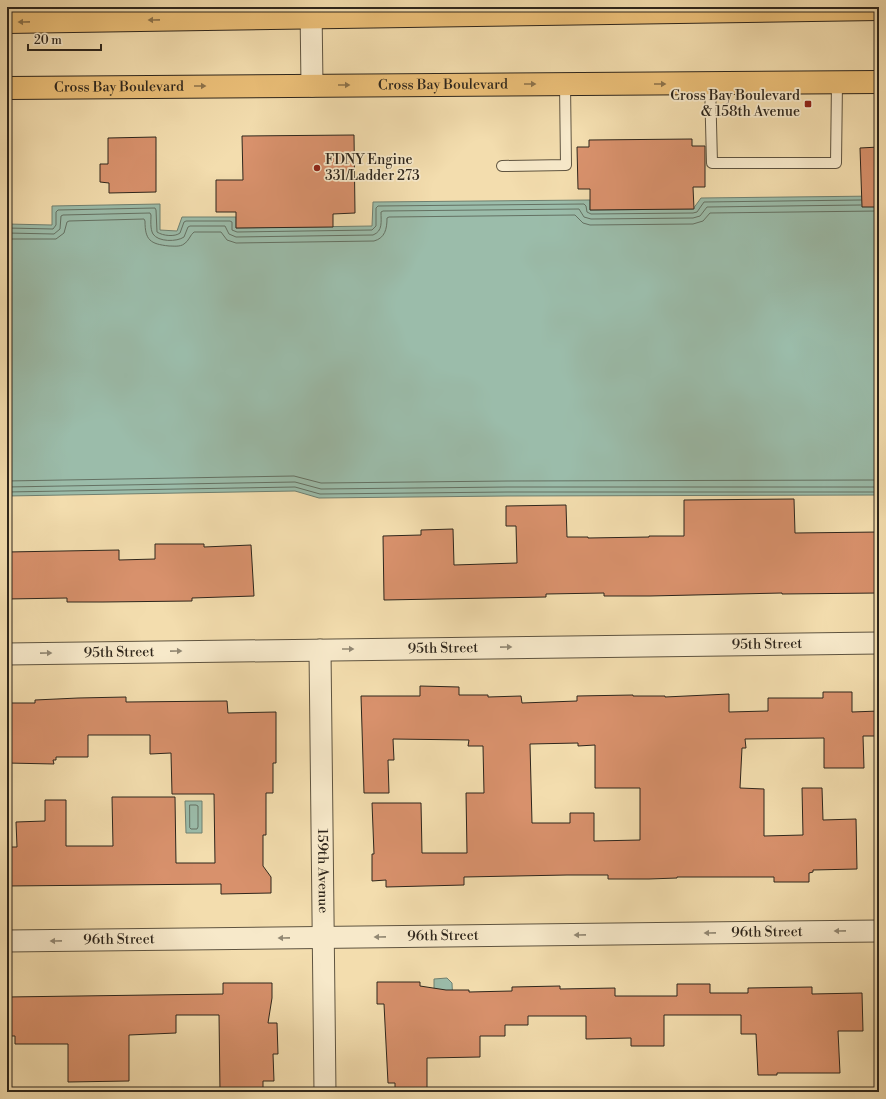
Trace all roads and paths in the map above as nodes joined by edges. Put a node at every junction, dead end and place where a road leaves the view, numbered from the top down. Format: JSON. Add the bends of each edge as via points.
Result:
{"nodes":[{"id":1,"x":879,"y":9,"type":"edge"},
{"id":2,"x":253,"y":12,"type":"edge"},
{"id":3,"x":311,"y":12,"type":"edge"},
{"id":4,"x":177,"y":13,"type":"edge"},
{"id":5,"x":7,"y":22,"type":"edge"},
{"id":6,"x":837,"y":82,"type":"junction"},
{"id":7,"x":879,"y":82,"type":"edge"},
{"id":8,"x":710,"y":83,"type":"junction"},
{"id":9,"x":565,"y":84,"type":"junction"},
{"id":10,"x":312,"y":86,"type":"junction"},
{"id":11,"x":7,"y":88,"type":"edge"},
{"id":12,"x":502,"y":166,"type":"dead end"},
{"id":13,"x":879,"y":643,"type":"edge"},
{"id":14,"x":320,"y":650,"type":"junction"},
{"id":15,"x":7,"y":654,"type":"edge"},
{"id":16,"x":879,"y":931,"type":"edge"},
{"id":17,"x":323,"y":938,"type":"junction"},
{"id":18,"x":7,"y":941,"type":"edge"},
{"id":19,"x":325,"y":1092,"type":"edge"}],
"edges":[{"from":1,"to":3,"type":"main road"},
{"from":2,"to":3,"type":"main road"},
{"from":2,"to":4,"type":"main road"},
{"from":3,"to":10,"type":"street"},
{"from":4,"to":5,"type":"main road","one_way":true},
{"from":6,"to":7,"type":"main road","name":"Cross Bay Boulevard"},
{"from":6,"to":8,"type":"main road","name":"Cross Bay Boulevard"},
{"from":6,"to":8,"type":"lane","via":[[836,163],[712,163]]},
{"from":9,"to":8,"type":"main road","name":"Cross Bay Boulevard","one_way":true},
{"from":10,"to":9,"type":"main road","name":"Cross Bay Boulevard","one_way":true},
{"from":9,"to":12,"type":"lane","via":[[566,165]]},
{"from":11,"to":10,"type":"main road","name":"Cross Bay Boulevard","one_way":true},
{"from":14,"to":13,"type":"street","name":"95th Street","one_way":true},
{"from":15,"to":14,"type":"street","name":"95th Street","one_way":true},
{"from":14,"to":17,"type":"street","name":"159th Avenue"},
{"from":16,"to":17,"type":"street","name":"96th Street","one_way":true},
{"from":17,"to":18,"type":"street","name":"96th Street","one_way":true},
{"from":17,"to":19,"type":"street","name":"159th Avenue"}]}
